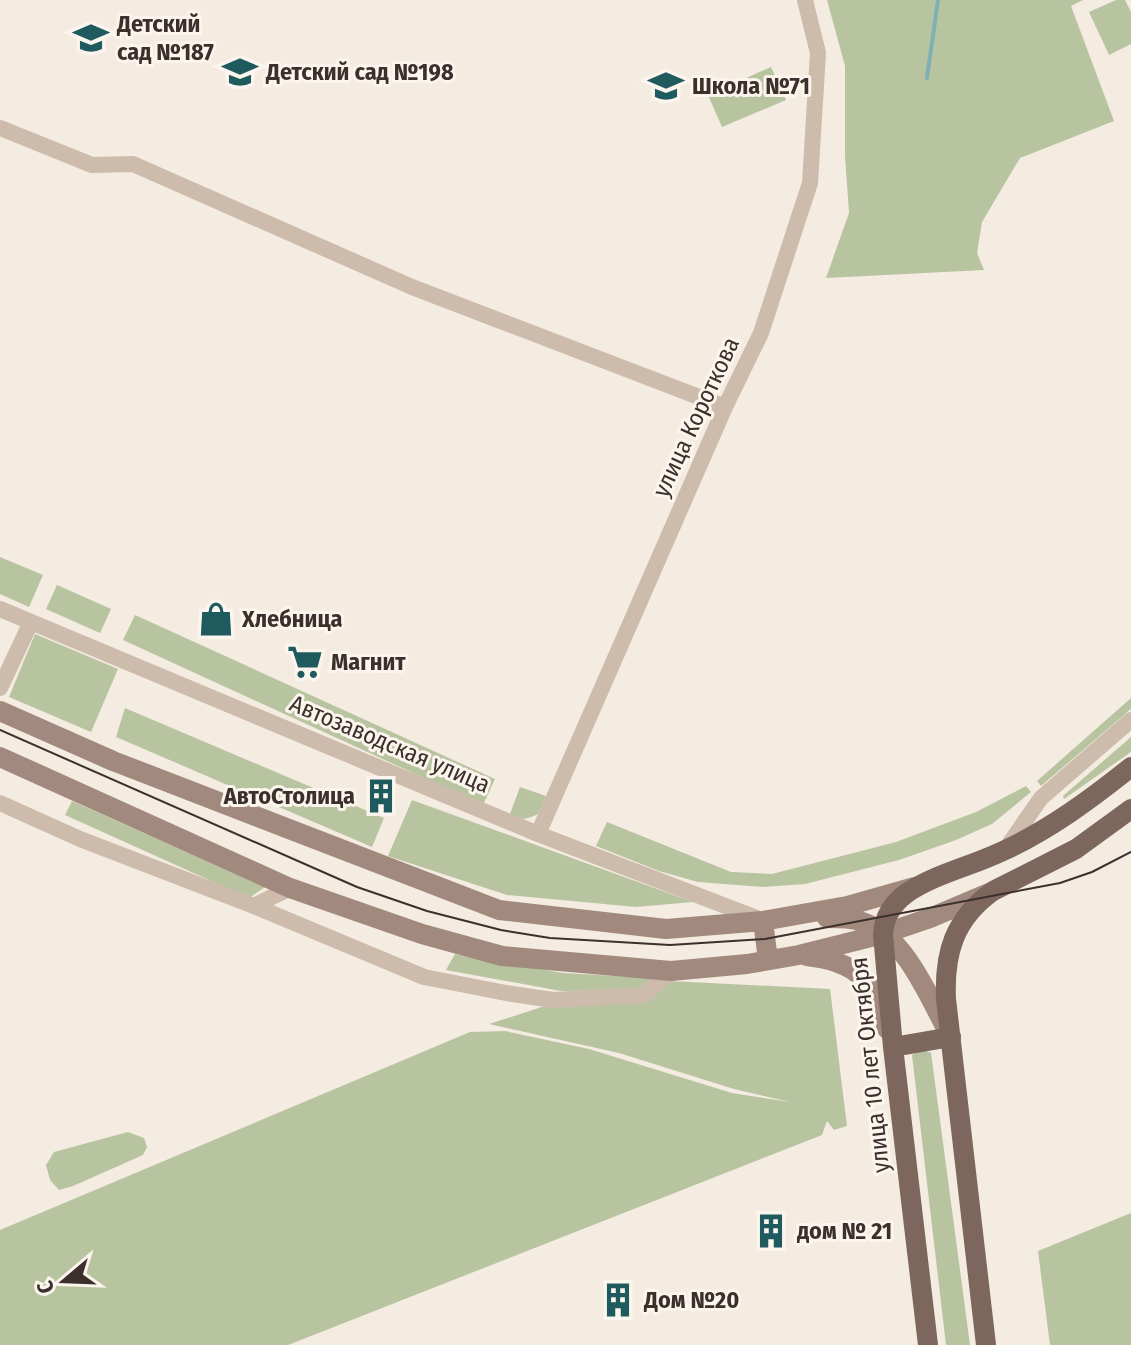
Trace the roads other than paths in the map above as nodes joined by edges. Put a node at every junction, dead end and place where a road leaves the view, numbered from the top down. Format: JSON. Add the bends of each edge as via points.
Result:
{"nodes":[{"id":1,"x":805,"y":0,"type":"edge"},
{"id":2,"x":0,"y":128,"type":"edge"},
{"id":3,"x":725,"y":407,"type":"junction"},
{"id":4,"x":0,"y":609,"type":"edge"},
{"id":5,"x":31,"y":622,"type":"junction"},
{"id":6,"x":0,"y":688,"type":"edge"},
{"id":7,"x":0,"y":711,"type":"edge"},
{"id":8,"x":1131,"y":720,"type":"edge"},
{"id":9,"x":0,"y":757,"type":"edge"},
{"id":10,"x":1124,"y":773,"type":"edge"},
{"id":11,"x":1131,"y":795,"type":"edge"},
{"id":12,"x":0,"y":803,"type":"edge"},
{"id":13,"x":1131,"y":809,"type":"edge"},
{"id":14,"x":538,"y":834,"type":"junction"},
{"id":15,"x":1004,"y":851,"type":"junction"},
{"id":16,"x":922,"y":885,"type":"junction"},
{"id":17,"x":290,"y":888,"type":"junction"},
{"id":18,"x":993,"y":891,"type":"junction"},
{"id":19,"x":254,"y":906,"type":"junction"},
{"id":20,"x":763,"y":921,"type":"junction"},
{"id":21,"x":883,"y":934,"type":"junction"},
{"id":22,"x":799,"y":955,"type":"junction"},
{"id":23,"x":768,"y":960,"type":"junction"},
{"id":24,"x":671,"y":971,"type":"junction"},
{"id":25,"x":951,"y":1037,"type":"junction"},
{"id":26,"x":893,"y":1047,"type":"junction"},
{"id":27,"x":928,"y":1345,"type":"edge"},
{"id":28,"x":986,"y":1345,"type":"edge"}],
"edges":[{"from":1,"to":3,"type":"street","name":"улица Короткова","via":[[818,53],[810,183],[761,333]]},
{"from":2,"to":3,"type":"street","via":[[92,165],[133,164],[412,287]]},
{"from":3,"to":14,"type":"street","name":"улица Короткова"},
{"from":4,"to":5,"type":"street","name":"Автозаводская улица"},
{"from":5,"to":6,"type":"street"},
{"from":5,"to":14,"type":"street","name":"Автозаводская улица"},
{"from":7,"to":20,"type":"main road","via":[[113,761],[488,908],[666,929]]},
{"from":8,"to":15,"type":"street","via":[[1041,798]]},
{"from":9,"to":17,"type":"main road"},
{"from":10,"to":11,"type":"main road"},
{"from":10,"to":15,"type":"main road","name":"улица 10 лет Октября"},
{"from":12,"to":19,"type":"street"},
{"from":13,"to":18,"type":"main road","via":[[1076,849]]},
{"from":14,"to":20,"type":"street","name":"Автозаводская улица"},
{"from":15,"to":16,"type":"main road","name":"улица 10 лет Октября"},
{"from":16,"to":20,"type":"main road"},
{"from":16,"to":21,"type":"main road","name":"улица 10 лет Октября","via":[[890,910]]},
{"from":17,"to":19,"type":"street"},
{"from":17,"to":24,"type":"main road","via":[[502,956]]},
{"from":18,"to":21,"type":"main road"},
{"from":18,"to":25,"type":"main road","via":[[965,916],[951,946],[946,980]]},
{"from":19,"to":24,"type":"street","via":[[424,977],[506,993],[553,1000],[644,995]]},
{"from":20,"to":21,"type":"main road","via":[[847,918]]},
{"from":20,"to":23,"type":"main road"},
{"from":21,"to":22,"type":"main road"},
{"from":21,"to":25,"type":"main road","via":[[908,963]]},
{"from":21,"to":26,"type":"main road","name":"улица 10 лет Октября"},
{"from":22,"to":23,"type":"main road"},
{"from":22,"to":26,"type":"main road","via":[[838,962],[859,973],[876,996]]},
{"from":23,"to":24,"type":"main road"},
{"from":25,"to":26,"type":"main road"},
{"from":25,"to":28,"type":"main road"},
{"from":26,"to":27,"type":"main road","name":"улица 10 лет Октября"}]}
